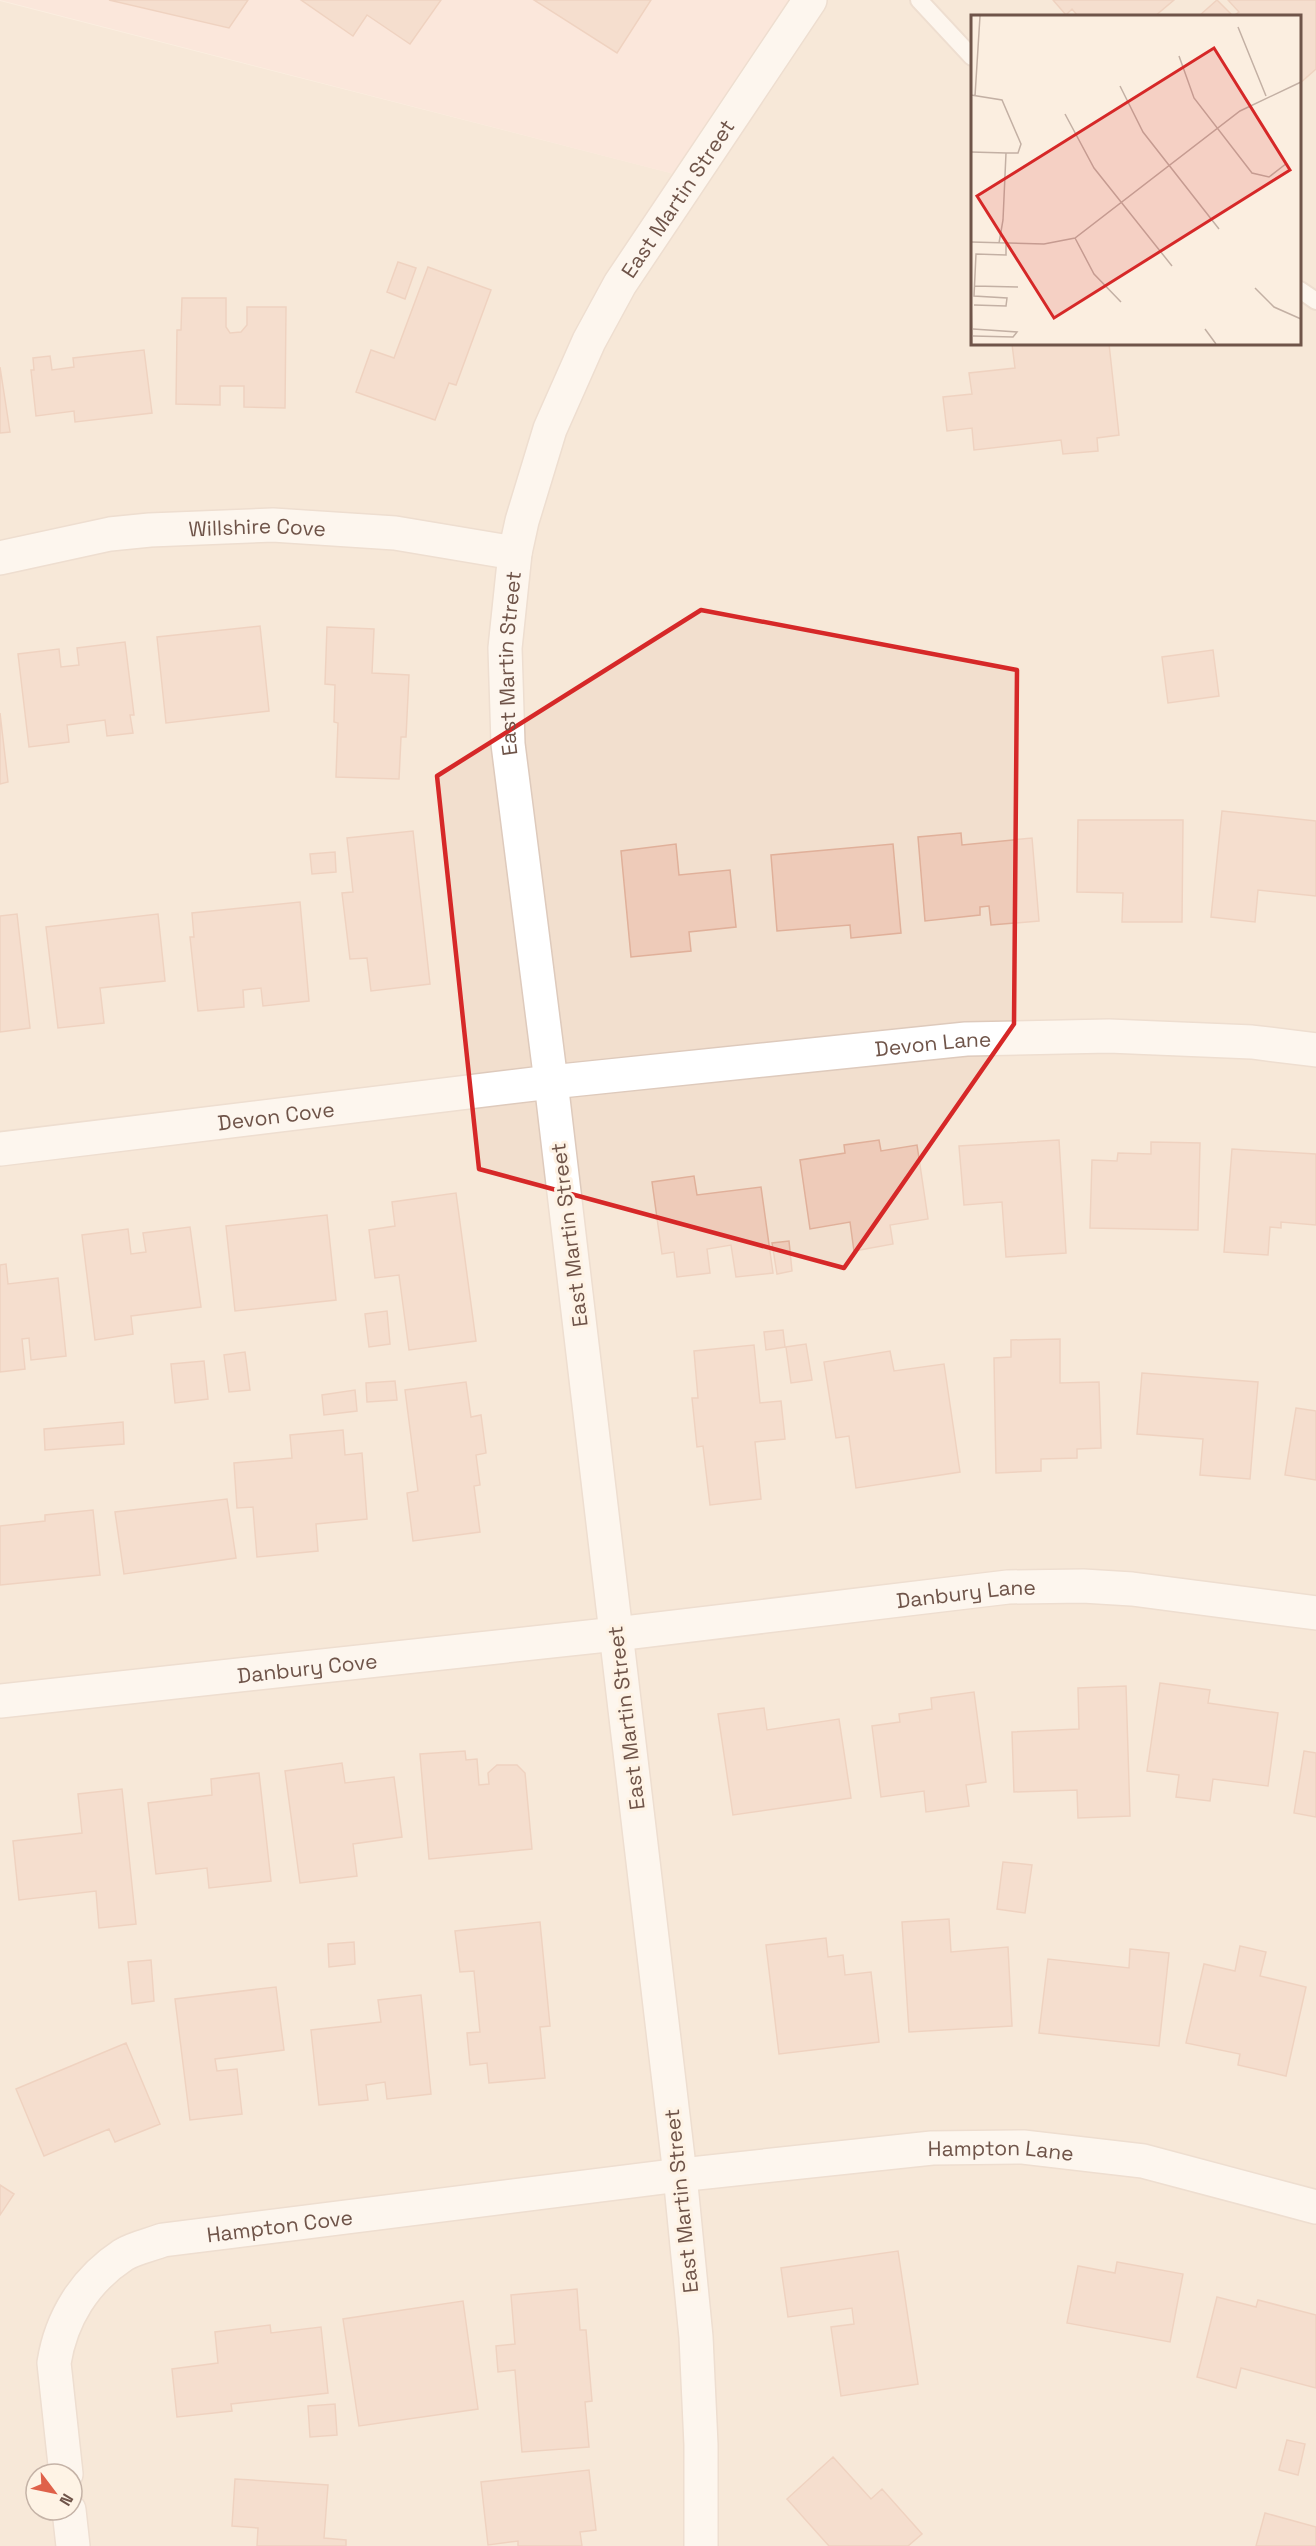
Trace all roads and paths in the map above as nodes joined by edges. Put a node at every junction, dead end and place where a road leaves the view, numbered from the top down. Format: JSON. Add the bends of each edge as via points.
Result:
{"nodes":[{"id":1,"x":810,"y":0,"type":"edge"},
{"id":2,"x":919,"y":0,"type":"edge"},
{"id":3,"x":971,"y":56,"type":"edge"},
{"id":4,"x":1301,"y":291,"type":"edge"},
{"id":5,"x":1316,"y":301,"type":"edge"},
{"id":6,"x":515,"y":553,"type":"junction"},
{"id":7,"x":0,"y":558,"type":"edge"},
{"id":8,"x":1316,"y":1050,"type":"edge"},
{"id":9,"x":551,"y":1082,"type":"junction"},
{"id":10,"x":0,"y":1149,"type":"edge"},
{"id":11,"x":1316,"y":1613,"type":"edge"},
{"id":12,"x":616,"y":1634,"type":"junction"},
{"id":13,"x":0,"y":1701,"type":"edge"},
{"id":14,"x":680,"y":2175,"type":"junction"},
{"id":15,"x":1316,"y":2207,"type":"edge"},
{"id":16,"x":65,"y":2462,"type":"edge"},
{"id":17,"x":70,"y":2522,"type":"edge"},
{"id":18,"x":73,"y":2546,"type":"edge"},
{"id":19,"x":701,"y":2546,"type":"edge"}],
"edges":[{"from":1,"to":6,"type":"street","name":"East Martin Street","via":[[620,284],[589,341],[550,429]]},
{"from":2,"to":3,"type":"lane"},
{"from":4,"to":5,"type":"lane"},
{"from":6,"to":7,"type":"street","name":"Willshire Cove","via":[[395,533],[273,525],[110,534]]},
{"from":6,"to":9,"type":"street","name":"East Martin Street","via":[[505,648],[508,744]]},
{"from":8,"to":9,"type":"street","name":"Devon Lane","via":[[1252,1042],[1109,1036],[966,1039]]},
{"from":9,"to":10,"type":"street","name":"Devon Cove"},
{"from":9,"to":12,"type":"street","name":"East Martin Street"},
{"from":11,"to":12,"type":"street","name":"Danbury Lane","via":[[1132,1589],[1008,1587]]},
{"from":12,"to":13,"type":"street","name":"Danbury Cove"},
{"from":12,"to":14,"type":"street","name":"East Martin Street"},
{"from":14,"to":15,"type":"street","name":"Hampton Lane","via":[[933,2148],[1023,2147],[1143,2160]]},
{"from":14,"to":16,"type":"street","name":"Hampton Cove","via":[[163,2240],[125,2254],[93,2279],[69,2311],[56,2350],[54,2363]]},
{"from":14,"to":19,"type":"street","name":"East Martin Street","via":[[696,2337]]},
{"from":17,"to":18,"type":"street"}]}
